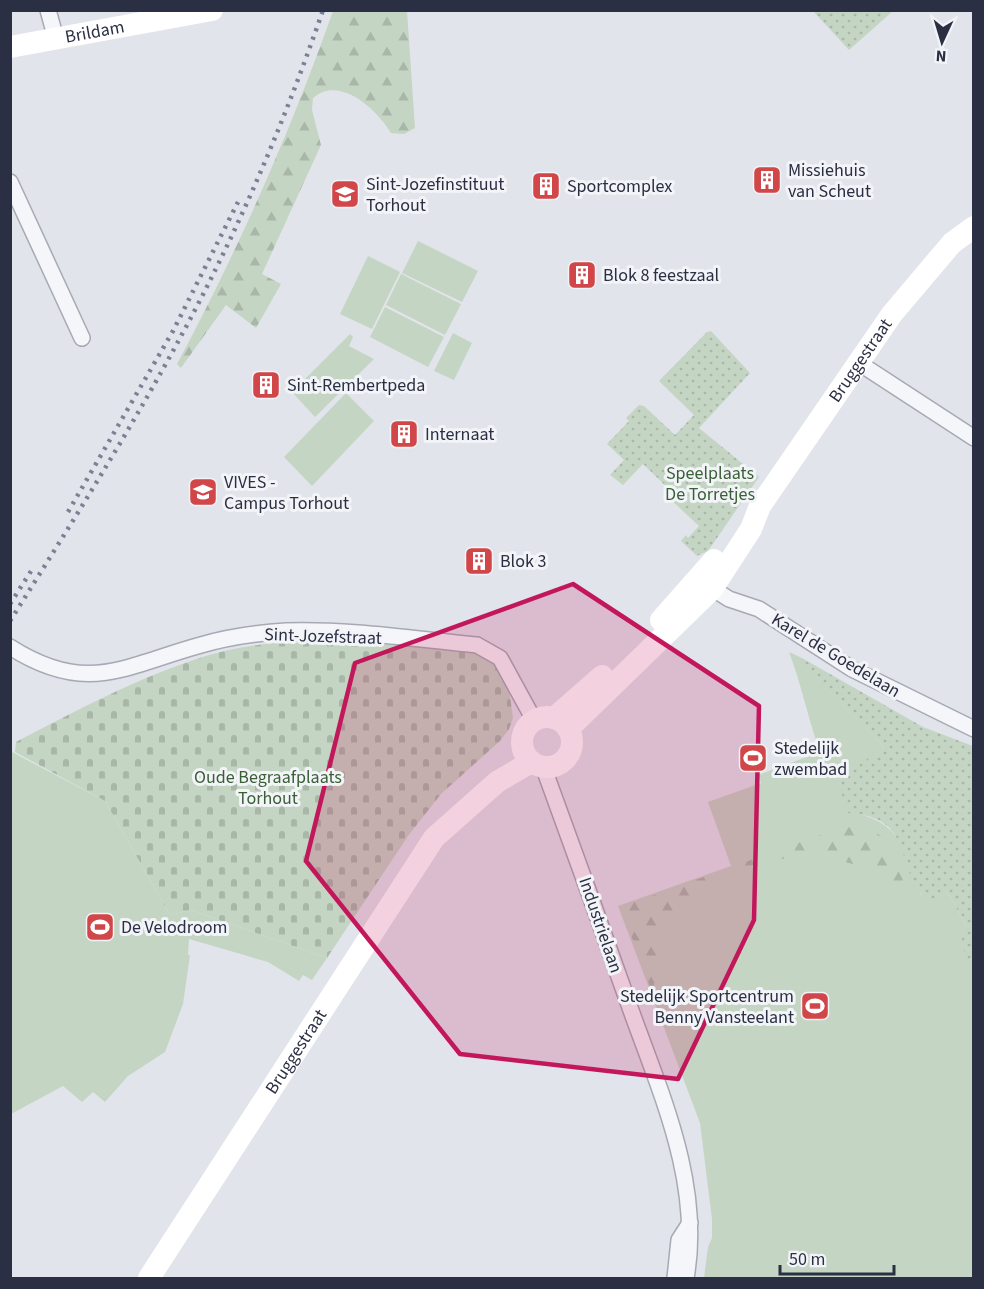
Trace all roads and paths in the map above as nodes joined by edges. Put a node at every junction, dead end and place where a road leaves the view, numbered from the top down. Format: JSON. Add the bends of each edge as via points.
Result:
{"nodes":[{"id":1,"x":48,"y":10,"type":"edge"},
{"id":2,"x":212,"y":10,"type":"edge"},
{"id":3,"x":56,"y":39,"type":"junction"},
{"id":4,"x":10,"y":48,"type":"edge"},
{"id":5,"x":10,"y":182,"type":"edge"},
{"id":6,"x":974,"y":227,"type":"edge"},
{"id":7,"x":82,"y":339,"type":"dead end"},
{"id":8,"x":859,"y":363,"type":"junction"},
{"id":9,"x":974,"y":438,"type":"edge"},
{"id":10,"x":706,"y":584,"type":"junction"},
{"id":11,"x":10,"y":647,"type":"edge"},
{"id":12,"x":552,"y":722,"type":"junction"},
{"id":13,"x":974,"y":729,"type":"edge"},
{"id":14,"x":532,"y":759,"type":"junction"},
{"id":15,"x":690,"y":1223,"type":"junction"},
{"id":16,"x":149,"y":1278,"type":"edge"},
{"id":17,"x":675,"y":1278,"type":"edge"},
{"id":18,"x":686,"y":1278,"type":"edge"}],
"edges":[{"from":1,"to":3,"type":"street"},
{"from":2,"to":3,"type":"street","name":"Brildam"},
{"from":3,"to":4,"type":"street","name":"Brildam"},
{"from":5,"to":7,"type":"street"},
{"from":6,"to":8,"type":"street","name":"Bruggestraat","via":[[952,243],[892,314]]},
{"from":8,"to":9,"type":"street"},
{"from":8,"to":10,"type":"street","name":"Bruggestraat","via":[[760,506],[751,529]]},
{"from":10,"to":12,"type":"street","name":"Bruggestraat"},
{"from":10,"to":13,"type":"street","name":"Karel de Goedelaan","via":[[729,599],[759,609],[858,672]]},
{"from":11,"to":12,"type":"street","name":"Sint-Jozefstraat","via":[[33,662],[96,674],[124,670],[227,638],[286,631],[477,645],[500,658]]},
{"from":12,"to":14,"type":"street","via":[[525,731]]},
{"from":12,"to":14,"type":"street","via":[[572,746],[569,754],[557,765]]},
{"from":14,"to":15,"type":"street","name":"Industrielaan","via":[[674,1133]]},
{"from":14,"to":16,"type":"street","name":"Bruggestraat","via":[[445,826],[428,847]]},
{"from":15,"to":17,"type":"street","via":[[679,1240]]},
{"from":15,"to":18,"type":"street","name":"Industrielaan"}]}
